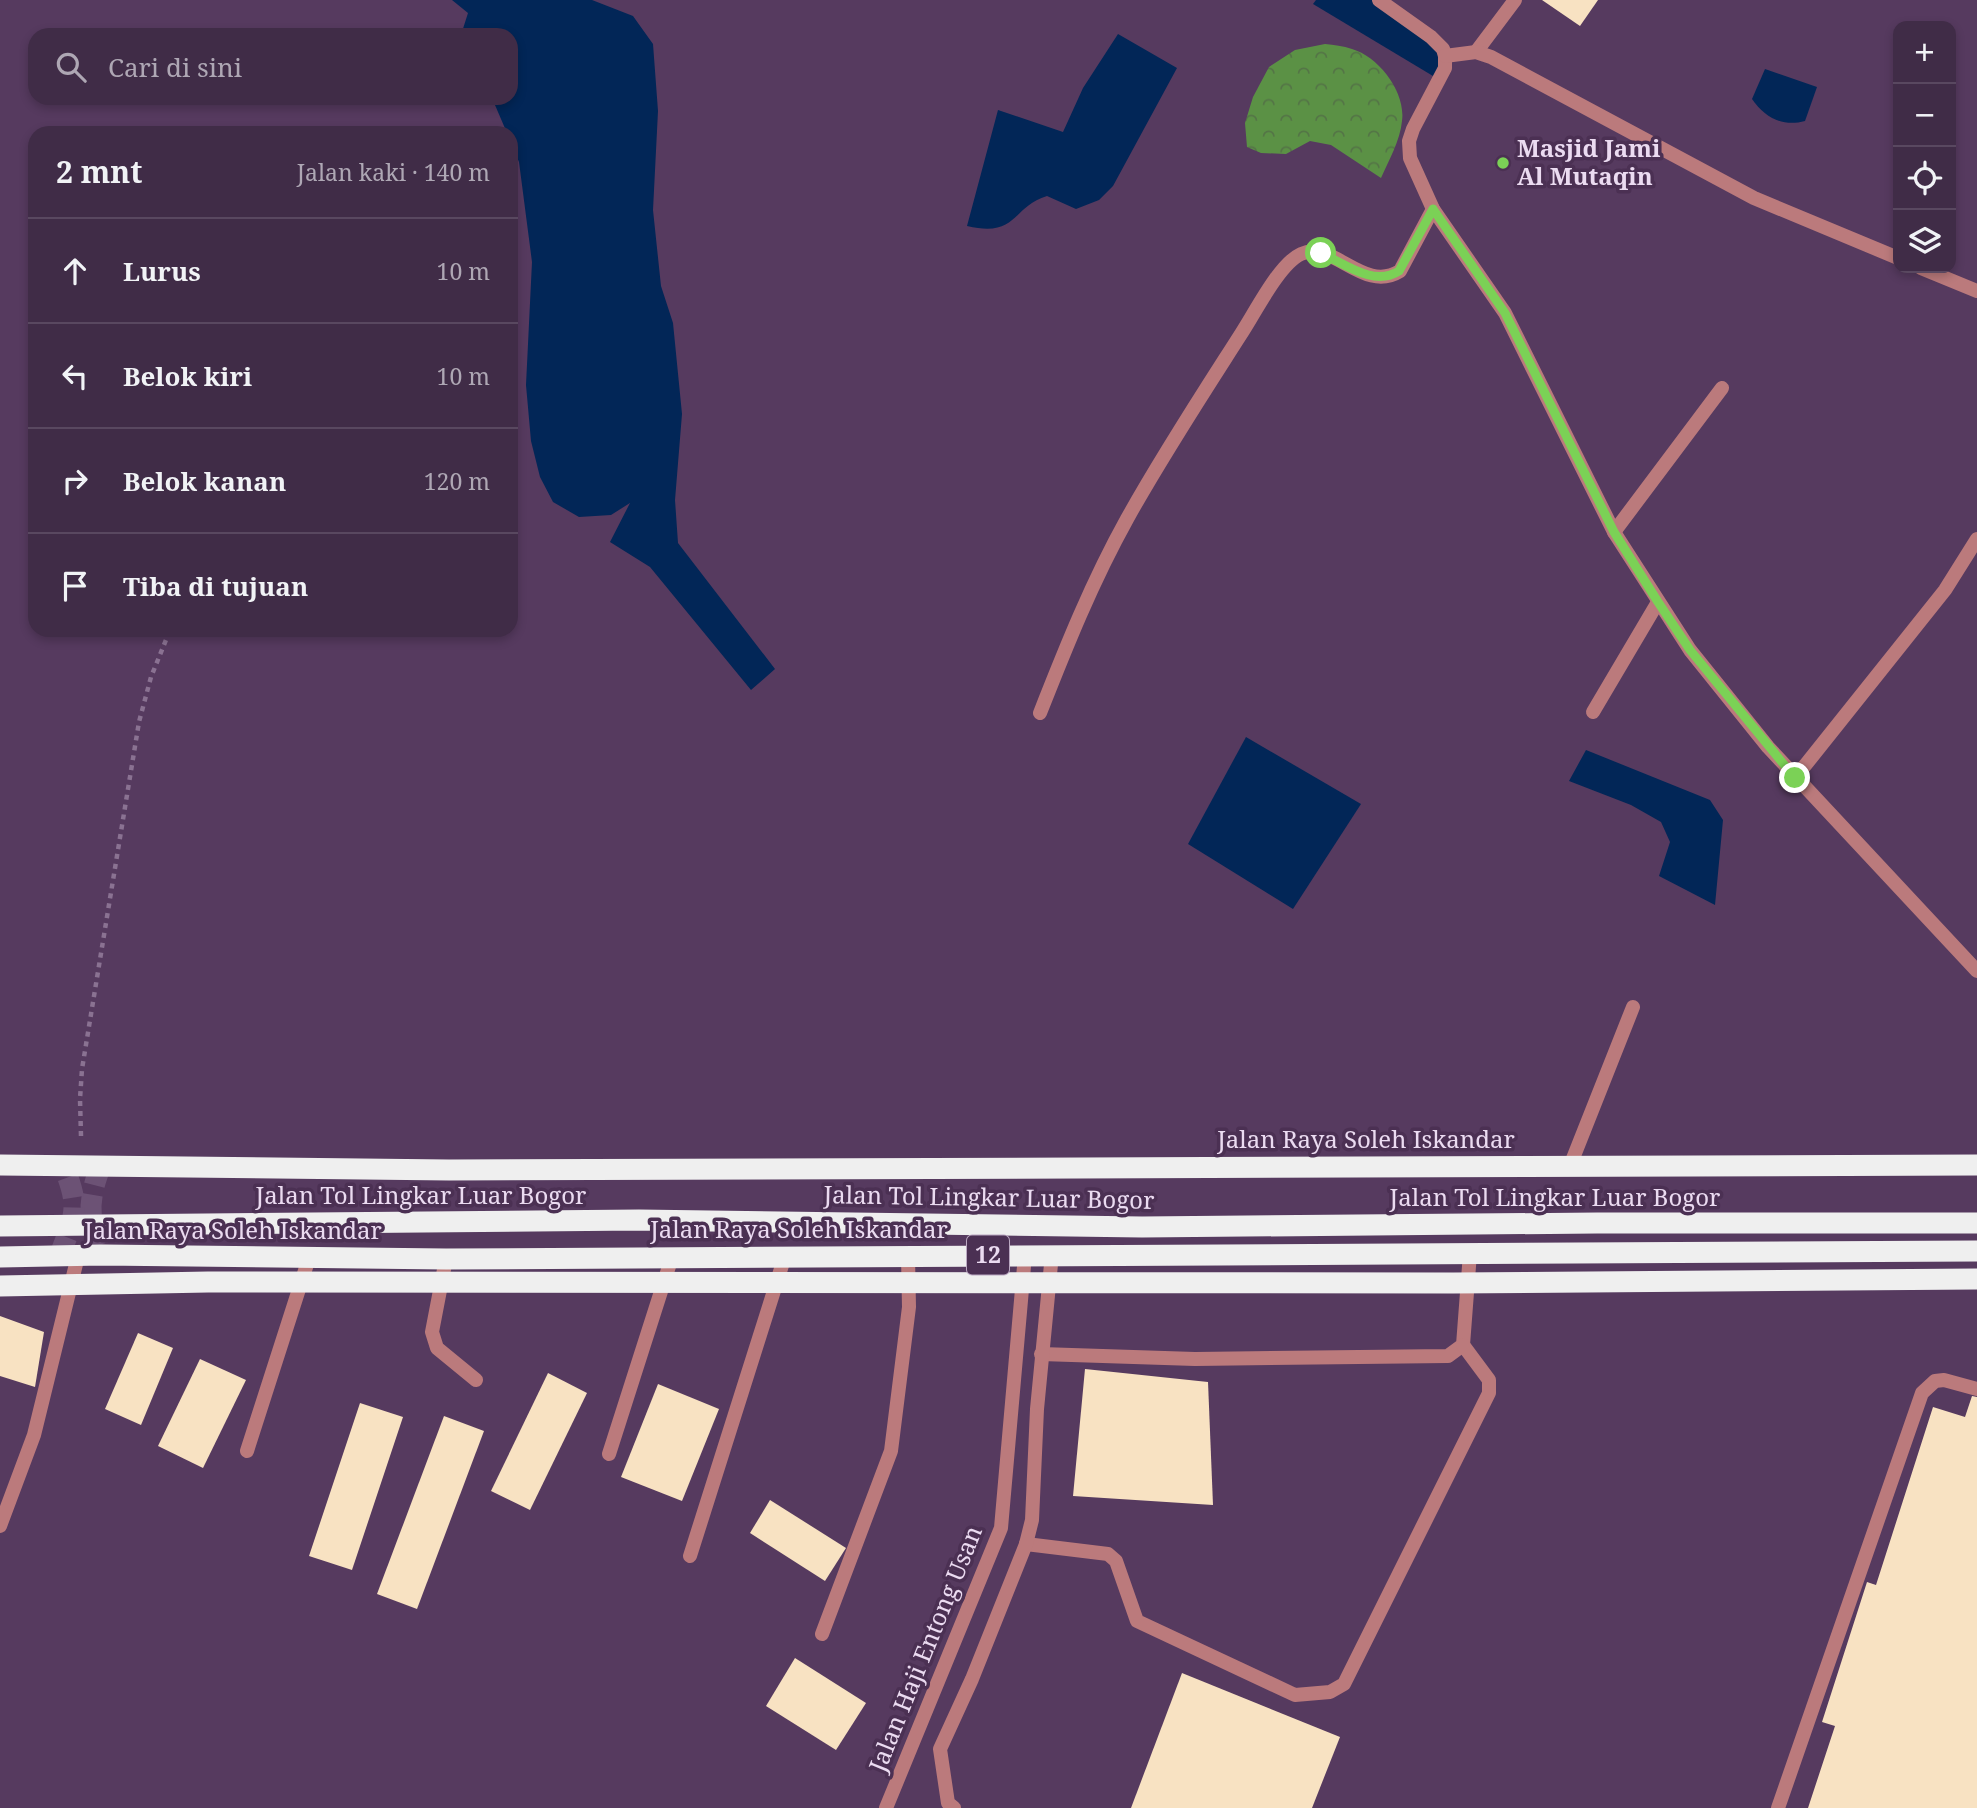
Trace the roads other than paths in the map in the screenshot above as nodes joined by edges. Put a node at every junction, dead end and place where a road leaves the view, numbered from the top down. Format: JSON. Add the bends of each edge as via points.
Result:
{"nodes":[{"id":1,"x":1379,"y":0,"type":"edge"},
{"id":2,"x":1515,"y":0,"type":"edge"},
{"id":3,"x":1476,"y":52,"type":"junction"},
{"id":4,"x":1446,"y":56,"type":"junction"},
{"id":5,"x":1433,"y":209,"type":"junction"},
{"id":6,"x":1893,"y":256,"type":"edge"},
{"id":7,"x":1933,"y":273,"type":"edge"},
{"id":8,"x":1977,"y":291,"type":"edge"},
{"id":9,"x":1722,"y":388,"type":"dead end"},
{"id":10,"x":1614,"y":532,"type":"junction"},
{"id":11,"x":1977,"y":539,"type":"edge"},
{"id":12,"x":1658,"y":602,"type":"junction"},
{"id":13,"x":1593,"y":712,"type":"dead end"},
{"id":14,"x":1040,"y":713,"type":"dead end"},
{"id":15,"x":1795,"y":778,"type":"junction"},
{"id":16,"x":1977,"y":971,"type":"edge"},
{"id":17,"x":1633,"y":1007,"type":"dead end"},
{"id":18,"x":0,"y":1165,"type":"edge"},
{"id":19,"x":1977,"y":1165,"type":"edge"},
{"id":20,"x":1570,"y":1166,"type":"junction"},
{"id":21,"x":1977,"y":1223,"type":"edge"},
{"id":22,"x":0,"y":1226,"type":"edge"},
{"id":23,"x":1977,"y":1251,"type":"edge"},
{"id":24,"x":1470,"y":1253,"type":"junction"},
{"id":25,"x":1052,"y":1254,"type":"junction"},
{"id":26,"x":1025,"y":1255,"type":"junction"},
{"id":27,"x":78,"y":1256,"type":"junction"},
{"id":28,"x":672,"y":1256,"type":"junction"},
{"id":29,"x":785,"y":1256,"type":"junction"},
{"id":30,"x":908,"y":1256,"type":"junction"},
{"id":31,"x":0,"y":1257,"type":"edge"},
{"id":32,"x":310,"y":1258,"type":"junction"},
{"id":33,"x":446,"y":1259,"type":"junction"},
{"id":34,"x":1977,"y":1279,"type":"edge"},
{"id":35,"x":0,"y":1286,"type":"edge"},
{"id":36,"x":1463,"y":1345,"type":"junction"},
{"id":37,"x":1041,"y":1354,"type":"junction"},
{"id":38,"x":476,"y":1380,"type":"dead end"},
{"id":39,"x":1977,"y":1389,"type":"edge"},
{"id":40,"x":247,"y":1451,"type":"dead end"},
{"id":41,"x":609,"y":1454,"type":"dead end"},
{"id":42,"x":0,"y":1526,"type":"edge"},
{"id":43,"x":1026,"y":1544,"type":"junction"},
{"id":44,"x":690,"y":1556,"type":"dead end"},
{"id":45,"x":822,"y":1634,"type":"dead end"},
{"id":46,"x":886,"y":1808,"type":"edge"},
{"id":47,"x":954,"y":1808,"type":"edge"},
{"id":48,"x":1778,"y":1808,"type":"edge"}],
"edges":[{"from":1,"to":4,"type":"street","via":[[1431,37]]},
{"from":2,"to":3,"type":"street"},
{"from":3,"to":4,"type":"street"},
{"from":3,"to":6,"type":"street","via":[[1754,198]]},
{"from":4,"to":5,"type":"street","via":[[1445,68],[1409,141],[1410,158]]},
{"from":5,"to":10,"type":"street","via":[[1505,313]]},
{"from":5,"to":14,"type":"street","via":[[1399,271],[1391,276],[1373,277],[1311,251],[1281,272],[1127,519],[1078,618]]},
{"from":7,"to":8,"type":"street"},
{"from":9,"to":10,"type":"street"},
{"from":10,"to":12,"type":"street"},
{"from":11,"to":15,"type":"street","via":[[1945,590]]},
{"from":12,"to":13,"type":"street"},
{"from":12,"to":15,"type":"street","via":[[1690,650]]},
{"from":15,"to":16,"type":"street"},
{"from":17,"to":20,"type":"street"},
{"from":18,"to":20,"type":"highway","name":"Jalan Raya Soleh Iskandar","via":[[449,1170]]},
{"from":19,"to":20,"type":"highway","name":"Jalan Raya Soleh Iskandar"},
{"from":21,"to":22,"type":"highway","name":"Jalan Tol Lingkar Luar Bogor","bridge":true,"via":[[1142,1227],[639,1220]]},
{"from":23,"to":24,"type":"highway","name":"Jalan Raya Soleh Iskandar","number":"12"},
{"from":24,"to":25,"type":"highway","name":"Jalan Raya Soleh Iskandar","number":"12"},
{"from":24,"to":36,"type":"street"},
{"from":25,"to":26,"type":"highway","name":"Jalan Raya Soleh Iskandar","number":"12"},
{"from":25,"to":37,"type":"street"},
{"from":26,"to":30,"type":"highway","name":"Jalan Raya Soleh Iskandar","number":"12"},
{"from":26,"to":46,"type":"street","name":"Jalan Haji Entong Usan","via":[[1001,1528]]},
{"from":27,"to":31,"type":"highway","name":"Jalan Raya Soleh Iskandar","number":"12"},
{"from":27,"to":32,"type":"highway","name":"Jalan Raya Soleh Iskandar","number":"12"},
{"from":27,"to":42,"type":"street","via":[[34,1435]]},
{"from":28,"to":29,"type":"highway","name":"Jalan Raya Soleh Iskandar","number":"12"},
{"from":28,"to":33,"type":"highway","name":"Jalan Raya Soleh Iskandar","number":"12"},
{"from":28,"to":41,"type":"street"},
{"from":29,"to":30,"type":"highway","name":"Jalan Raya Soleh Iskandar","number":"12"},
{"from":29,"to":44,"type":"street"},
{"from":30,"to":45,"type":"street","via":[[909,1307],[891,1451]]},
{"from":32,"to":33,"type":"highway","name":"Jalan Raya Soleh Iskandar","number":"12"},
{"from":32,"to":40,"type":"street"},
{"from":33,"to":38,"type":"street","via":[[432,1332],[437,1348]]},
{"from":34,"to":35,"type":"highway","bridge":true},
{"from":36,"to":37,"type":"street","via":[[1448,1356],[1195,1359]]},
{"from":36,"to":43,"type":"street","via":[[1489,1380],[1489,1392],[1344,1684],[1330,1692],[1295,1695],[1137,1622],[1116,1561],[1108,1555]]},
{"from":37,"to":43,"type":"street","via":[[1032,1520]]},
{"from":39,"to":48,"type":"street","via":[[1944,1380],[1935,1381],[1922,1393]]},
{"from":43,"to":47,"type":"street","via":[[940,1749],[948,1803]]}]}
